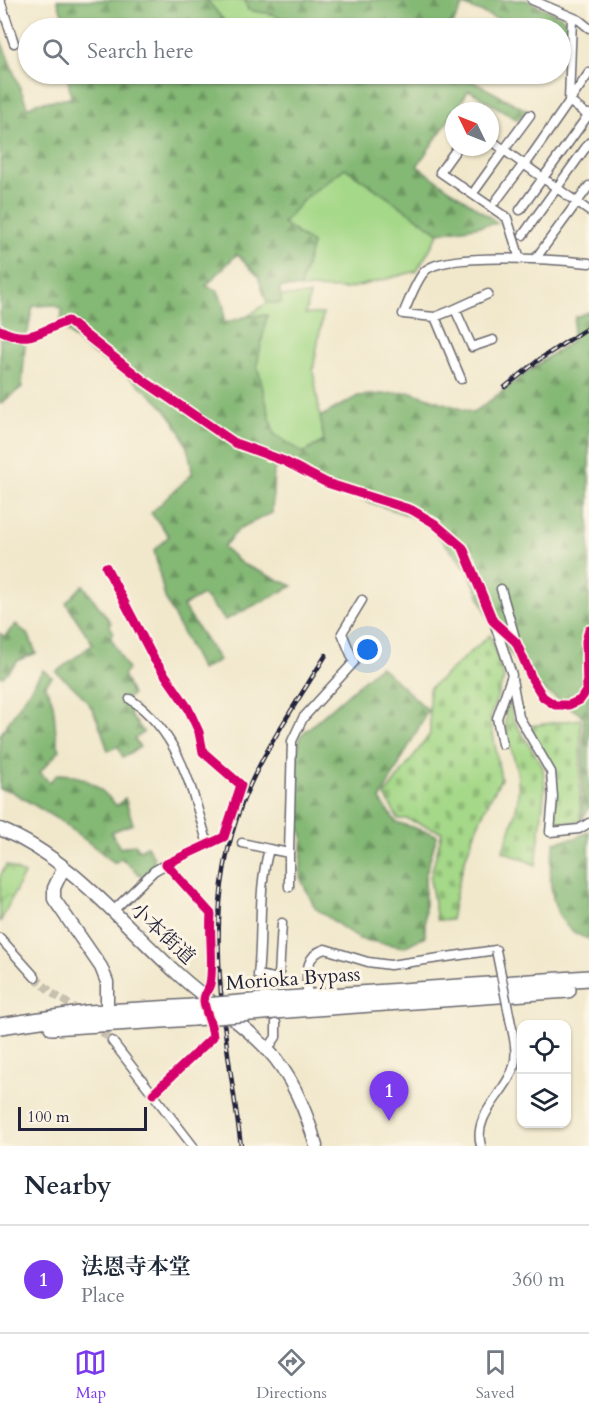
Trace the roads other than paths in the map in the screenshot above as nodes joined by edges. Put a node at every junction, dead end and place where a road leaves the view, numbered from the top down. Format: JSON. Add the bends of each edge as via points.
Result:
{"nodes":[{"id":1,"x":0,"y":0,"type":"edge"},
{"id":2,"x":532,"y":0,"type":"edge"},
{"id":3,"x":572,"y":18,"type":"junction"},
{"id":4,"x":589,"y":28,"type":"edge"},
{"id":5,"x":14,"y":43,"type":"dead end"},
{"id":6,"x":571,"y":46,"type":"edge"},
{"id":7,"x":589,"y":73,"type":"edge"},
{"id":8,"x":570,"y":84,"type":"edge"},
{"id":9,"x":569,"y":101,"type":"junction"},
{"id":10,"x":530,"y":115,"type":"dead end"},
{"id":11,"x":589,"y":115,"type":"edge"},
{"id":12,"x":589,"y":143,"type":"edge"},
{"id":13,"x":499,"y":146,"type":"edge"},
{"id":14,"x":504,"y":150,"type":"junction"},
{"id":15,"x":452,"y":156,"type":"edge"},
{"id":16,"x":524,"y":165,"type":"junction"},
{"id":17,"x":542,"y":179,"type":"junction"},
{"id":18,"x":589,"y":186,"type":"edge"},
{"id":19,"x":476,"y":189,"type":"dead end"},
{"id":20,"x":557,"y":189,"type":"junction"},
{"id":21,"x":496,"y":201,"type":"dead end"},
{"id":22,"x":577,"y":202,"type":"junction"},
{"id":23,"x":520,"y":210,"type":"dead end"},
{"id":24,"x":589,"y":211,"type":"edge"},
{"id":25,"x":523,"y":235,"type":"dead end"},
{"id":26,"x":520,"y":258,"type":"junction"},
{"id":27,"x":536,"y":258,"type":"junction"},
{"id":28,"x":589,"y":263,"type":"edge"},
{"id":29,"x":488,"y":294,"type":"dead end"},
{"id":30,"x":455,"y":309,"type":"junction"},
{"id":31,"x":435,"y":317,"type":"junction"},
{"id":32,"x":0,"y":330,"type":"edge"},
{"id":33,"x":493,"y":340,"type":"dead end"},
{"id":34,"x":461,"y":379,"type":"dead end"},
{"id":35,"x":106,"y":567,"type":"dead end"},
{"id":36,"x":501,"y":589,"type":"dead end"},
{"id":37,"x":362,"y":600,"type":"dead end"},
{"id":38,"x":494,"y":621,"type":"junction"},
{"id":39,"x":589,"y":630,"type":"edge"},
{"id":40,"x":516,"y":642,"type":"junction"},
{"id":41,"x":512,"y":679,"type":"junction"},
{"id":42,"x":130,"y":699,"type":"dead end"},
{"id":43,"x":502,"y":744,"type":"dead end"},
{"id":44,"x":589,"y":823,"type":"edge"},
{"id":45,"x":0,"y":829,"type":"edge"},
{"id":46,"x":242,"y":843,"type":"dead end"},
{"id":47,"x":208,"y":844,"type":"junction"},
{"id":48,"x":269,"y":849,"type":"junction"},
{"id":49,"x":289,"y":853,"type":"junction"},
{"id":50,"x":166,"y":864,"type":"junction"},
{"id":51,"x":64,"y":867,"type":"junction"},
{"id":52,"x":289,"y":887,"type":"dead end"},
{"id":53,"x":112,"y":912,"type":"junction"},
{"id":54,"x":282,"y":923,"type":"dead end"},
{"id":55,"x":0,"y":938,"type":"edge"},
{"id":56,"x":35,"y":976,"type":"tunnel mouth"},
{"id":57,"x":589,"y":978,"type":"edge"},
{"id":58,"x":279,"y":979,"type":"junction"},
{"id":59,"x":589,"y":988,"type":"edge"},
{"id":60,"x":204,"y":995,"type":"junction"},
{"id":61,"x":307,"y":998,"type":"junction"},
{"id":62,"x":284,"y":1001,"type":"junction"},
{"id":63,"x":107,"y":1017,"type":"junction"},
{"id":64,"x":276,"y":1023,"type":"dead end"},
{"id":65,"x":0,"y":1026,"type":"edge"},
{"id":66,"x":0,"y":1034,"type":"edge"},
{"id":67,"x":112,"y":1041,"type":"tunnel mouth"},
{"id":68,"x":268,"y":1049,"type":"junction"},
{"id":69,"x":153,"y":1094,"type":"junction"},
{"id":70,"x":193,"y":1146,"type":"edge"},
{"id":71,"x":315,"y":1146,"type":"edge"},
{"id":72,"x":481,"y":1146,"type":"edge"}],
"edges":[{"from":1,"to":5,"type":"street"},
{"from":2,"to":3,"type":"street"},
{"from":3,"to":4,"type":"street"},
{"from":3,"to":6,"type":"street"},
{"from":7,"to":9,"type":"street"},
{"from":8,"to":9,"type":"street"},
{"from":9,"to":11,"type":"street"},
{"from":9,"to":16,"type":"street"},
{"from":10,"to":14,"type":"street"},
{"from":11,"to":17,"type":"street"},
{"from":12,"to":20,"type":"street"},
{"from":13,"to":14,"type":"street"},
{"from":14,"to":16,"type":"street"},
{"from":14,"to":19,"type":"street"},
{"from":15,"to":26,"type":"street","via":[[440,172],[507,218]]},
{"from":16,"to":17,"type":"street"},
{"from":16,"to":21,"type":"street"},
{"from":17,"to":20,"type":"street"},
{"from":17,"to":23,"type":"street"},
{"from":18,"to":22,"type":"street"},
{"from":20,"to":22,"type":"street"},
{"from":20,"to":25,"type":"street"},
{"from":22,"to":24,"type":"street"},
{"from":22,"to":27,"type":"street"},
{"from":26,"to":27,"type":"street"},
{"from":26,"to":31,"type":"street","via":[[432,266],[424,272],[403,314]]},
{"from":27,"to":28,"type":"street"},
{"from":29,"to":30,"type":"street"},
{"from":30,"to":31,"type":"street"},
{"from":30,"to":33,"type":"street","via":[[472,347]]},
{"from":31,"to":34,"type":"street"},
{"from":32,"to":38,"type":"street","via":[[28,338],[68,321],[144,381],[235,443],[284,461],[327,483],[412,510],[463,548]]},
{"from":35,"to":47,"type":"street","via":[[154,659],[188,708],[200,732],[203,752],[242,785],[224,837]]},
{"from":36,"to":40,"type":"street"},
{"from":37,"to":49,"type":"street","via":[[342,633],[354,662],[303,718],[292,741]]},
{"from":38,"to":40,"type":"street"},
{"from":38,"to":41,"type":"street"},
{"from":39,"to":40,"type":"street","via":[[585,640],[587,690],[580,700],[569,705],[555,705],[543,696]]},
{"from":41,"to":43,"type":"street","via":[[497,718]]},
{"from":41,"to":44,"type":"street","via":[[519,717],[551,772],[550,832],[579,830]]},
{"from":42,"to":47,"type":"street","via":[[153,716],[179,755]]},
{"from":45,"to":51,"type":"street","name":"小本街道"},
{"from":46,"to":48,"type":"street"},
{"from":47,"to":50,"type":"street"},
{"from":48,"to":49,"type":"street"},
{"from":48,"to":58,"type":"street","via":[[260,888],[262,941],[258,975]]},
{"from":49,"to":52,"type":"street"},
{"from":50,"to":53,"type":"street","via":[[153,871]]},
{"from":50,"to":60,"type":"street","via":[[211,914],[210,983]]},
{"from":51,"to":53,"type":"street","name":"小本街道"},
{"from":51,"to":63,"type":"street","via":[[54,888],[54,899],[101,967],[107,982]]},
{"from":53,"to":60,"type":"street","name":"小本街道"},
{"from":54,"to":58,"type":"street"},
{"from":55,"to":56,"type":"street"},
{"from":57,"to":61,"type":"highway","name":"Morioka Bypass"},
{"from":58,"to":62,"type":"street"},
{"from":59,"to":62,"type":"highway","name":"Morioka Bypass"},
{"from":60,"to":68,"type":"street","name":"小本街道"},
{"from":60,"to":69,"type":"street","via":[[213,1037]]},
{"from":61,"to":62,"type":"highway","name":"Morioka Bypass"},
{"from":61,"to":72,"type":"street","bridge":true,"via":[[308,964],[313,954],[325,949],[368,963],[390,965],[495,950],[515,1049],[514,1067],[483,1119]]},
{"from":62,"to":63,"type":"highway","name":"Morioka Bypass","bridge":true,"via":[[193,1013]]},
{"from":63,"to":65,"type":"highway","name":"Morioka Bypass"},
{"from":63,"to":66,"type":"highway","name":"Morioka Bypass"},
{"from":64,"to":68,"type":"street","via":[[276,1037]]},
{"from":67,"to":69,"type":"street"},
{"from":68,"to":71,"type":"street","name":"小本街道","via":[[302,1107]]},
{"from":69,"to":70,"type":"street"}]}
